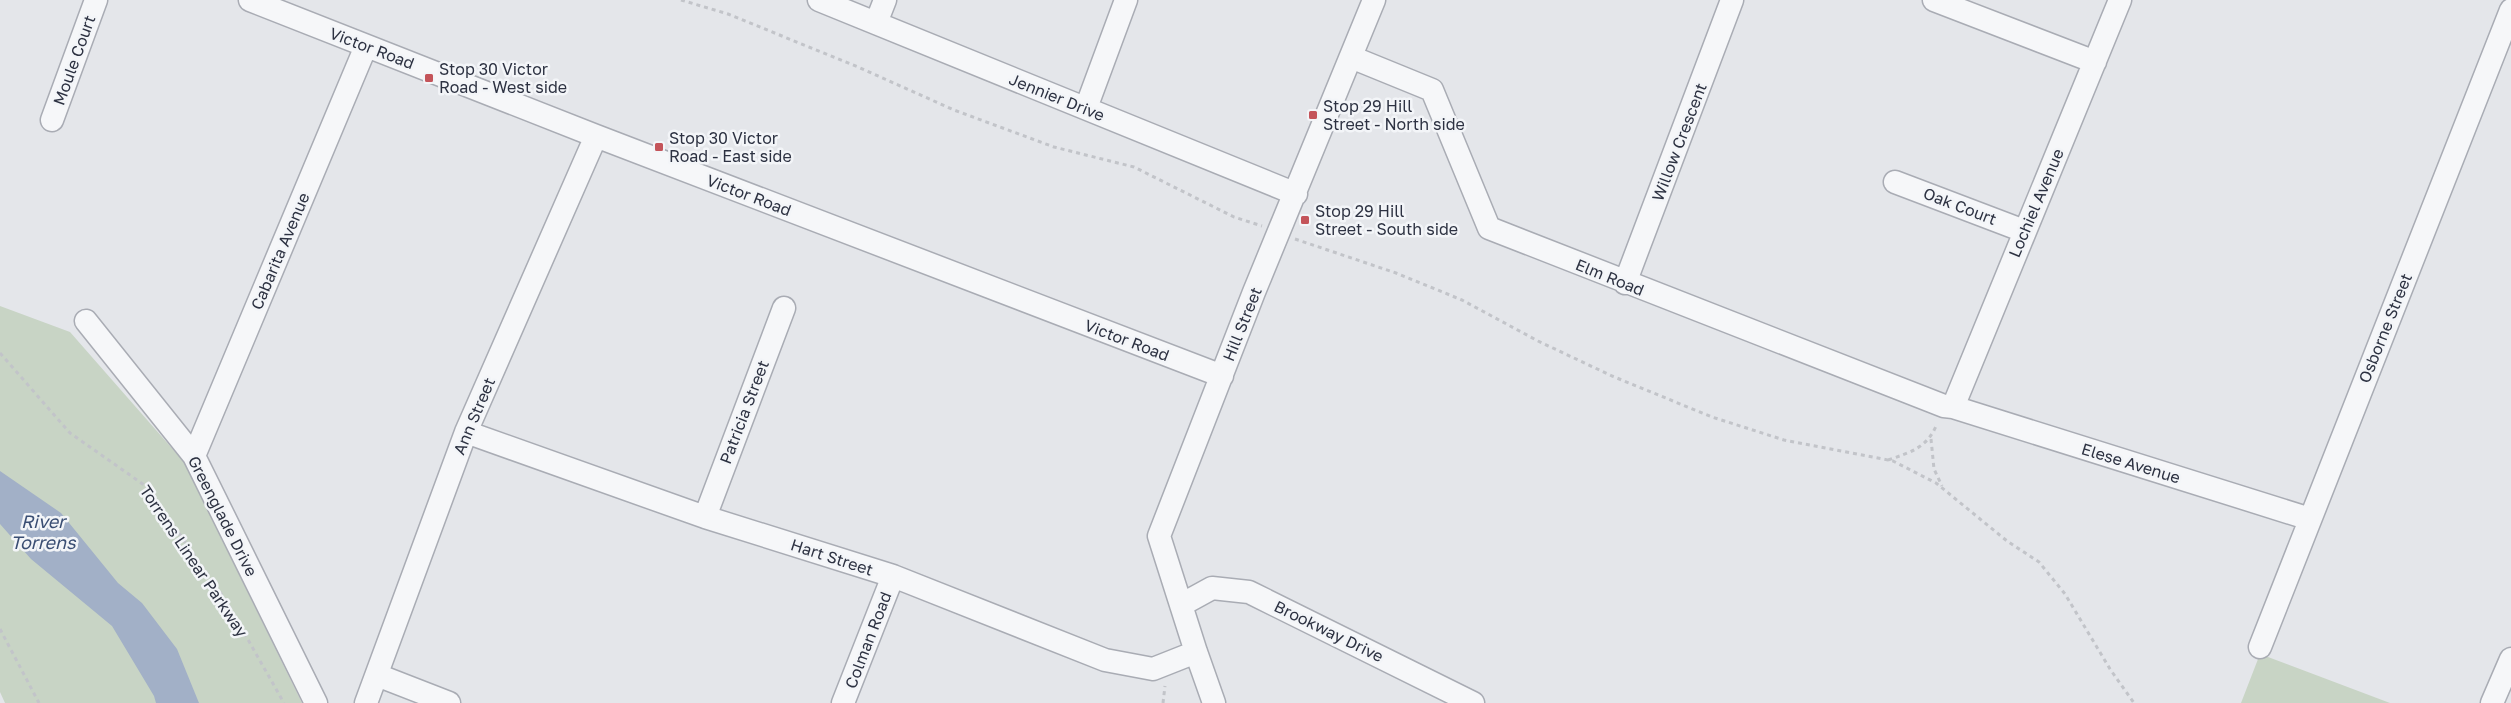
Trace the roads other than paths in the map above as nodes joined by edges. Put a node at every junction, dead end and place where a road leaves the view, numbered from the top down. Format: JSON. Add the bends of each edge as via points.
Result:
{"nodes":[{"id":1,"x":96,"y":0,"type":"edge"},
{"id":2,"x":250,"y":0,"type":"edge"},
{"id":3,"x":819,"y":0,"type":"edge"},
{"id":4,"x":885,"y":0,"type":"edge"},
{"id":5,"x":1126,"y":0,"type":"edge"},
{"id":6,"x":1374,"y":0,"type":"edge"},
{"id":7,"x":1732,"y":0,"type":"edge"},
{"id":8,"x":1934,"y":0,"type":"edge"},
{"id":9,"x":2120,"y":0,"type":"edge"},
{"id":10,"x":2511,"y":10,"type":"edge"},
{"id":11,"x":876,"y":23,"type":"junction"},
{"id":12,"x":366,"y":46,"type":"junction"},
{"id":13,"x":1351,"y":57,"type":"junction"},
{"id":14,"x":2095,"y":62,"type":"junction"},
{"id":15,"x":1086,"y":108,"type":"junction"},
{"id":16,"x":52,"y":120,"type":"dead end"},
{"id":17,"x":596,"y":136,"type":"junction"},
{"id":18,"x":1895,"y":182,"type":"dead end"},
{"id":19,"x":1296,"y":194,"type":"junction"},
{"id":20,"x":2024,"y":231,"type":"junction"},
{"id":21,"x":1625,"y":283,"type":"junction"},
{"id":22,"x":784,"y":308,"type":"dead end"},
{"id":23,"x":86,"y":321,"type":"dead end"},
{"id":24,"x":1222,"y":376,"type":"junction"},
{"id":25,"x":1949,"y":407,"type":"junction"},
{"id":26,"x":466,"y":432,"type":"junction"},
{"id":27,"x":194,"y":456,"type":"junction"},
{"id":28,"x":705,"y":517,"type":"junction"},
{"id":29,"x":2310,"y":519,"type":"junction"},
{"id":30,"x":893,"y":576,"type":"junction"},
{"id":31,"x":1181,"y":605,"type":"junction"},
{"id":32,"x":2260,"y":647,"type":"dead end"},
{"id":33,"x":1196,"y":652,"type":"junction"},
{"id":34,"x":2511,"y":659,"type":"edge"},
{"id":35,"x":377,"y":675,"type":"junction"},
{"id":36,"x":316,"y":703,"type":"edge"},
{"id":37,"x":366,"y":703,"type":"edge"},
{"id":38,"x":450,"y":703,"type":"edge"},
{"id":39,"x":843,"y":703,"type":"edge"},
{"id":40,"x":1214,"y":703,"type":"edge"},
{"id":41,"x":1474,"y":703,"type":"edge"},
{"id":42,"x":2492,"y":703,"type":"edge"}],
"edges":[{"from":1,"to":16,"type":"street","name":"Moule Court"},
{"from":2,"to":12,"type":"street","name":"Victor Road"},
{"from":3,"to":11,"type":"street","name":"Jennier Drive"},
{"from":4,"to":11,"type":"street"},
{"from":5,"to":15,"type":"street"},
{"from":6,"to":13,"type":"street","name":"Hill Street"},
{"from":7,"to":21,"type":"street","name":"Willow Crescent"},
{"from":8,"to":14,"type":"street"},
{"from":9,"to":14,"type":"street","name":"Lochiel Avenue"},
{"from":10,"to":29,"type":"street","name":"Osborne Street"},
{"from":11,"to":15,"type":"street","name":"Jennier Drive"},
{"from":12,"to":17,"type":"street","name":"Victor Road"},
{"from":12,"to":27,"type":"street","name":"Cabarita Avenue"},
{"from":13,"to":19,"type":"street","name":"Hill Street"},
{"from":13,"to":21,"type":"street","name":"Elm Road","via":[[1432,90],[1489,228]]},
{"from":14,"to":20,"type":"street","name":"Lochiel Avenue"},
{"from":15,"to":19,"type":"street","name":"Jennier Drive"},
{"from":17,"to":24,"type":"street","name":"Victor Road"},
{"from":17,"to":26,"type":"street","name":"Ann Street"},
{"from":18,"to":20,"type":"street","name":"Oak Court"},
{"from":19,"to":24,"type":"street","name":"Hill Street"},
{"from":20,"to":25,"type":"street","name":"Lochiel Avenue"},
{"from":21,"to":25,"type":"street","name":"Elm Road"},
{"from":22,"to":28,"type":"street","name":"Patricia Street"},
{"from":23,"to":27,"type":"street","name":"Greenglade Drive"},
{"from":24,"to":31,"type":"street","name":"Hill Street","via":[[1159,536]]},
{"from":25,"to":29,"type":"street","name":"Elese Avenue"},
{"from":26,"to":28,"type":"street","name":"Hart Street"},
{"from":26,"to":35,"type":"street","name":"Ann Street"},
{"from":27,"to":36,"type":"street","name":"Greenglade Drive"},
{"from":28,"to":30,"type":"street","name":"Hart Street"},
{"from":29,"to":32,"type":"street","name":"Osborne Street"},
{"from":30,"to":33,"type":"street","name":"Hart Street","via":[[1105,660],[1154,669]]},
{"from":30,"to":39,"type":"street","name":"Colman Road"},
{"from":31,"to":33,"type":"street","name":"Hill Street"},
{"from":31,"to":41,"type":"street","name":"Brookway Drive","via":[[1212,588],[1250,592]]},
{"from":33,"to":40,"type":"street","name":"Hill Street"},
{"from":34,"to":42,"type":"street"},
{"from":35,"to":37,"type":"street","name":"Ann Street"},
{"from":35,"to":38,"type":"street"}]}
